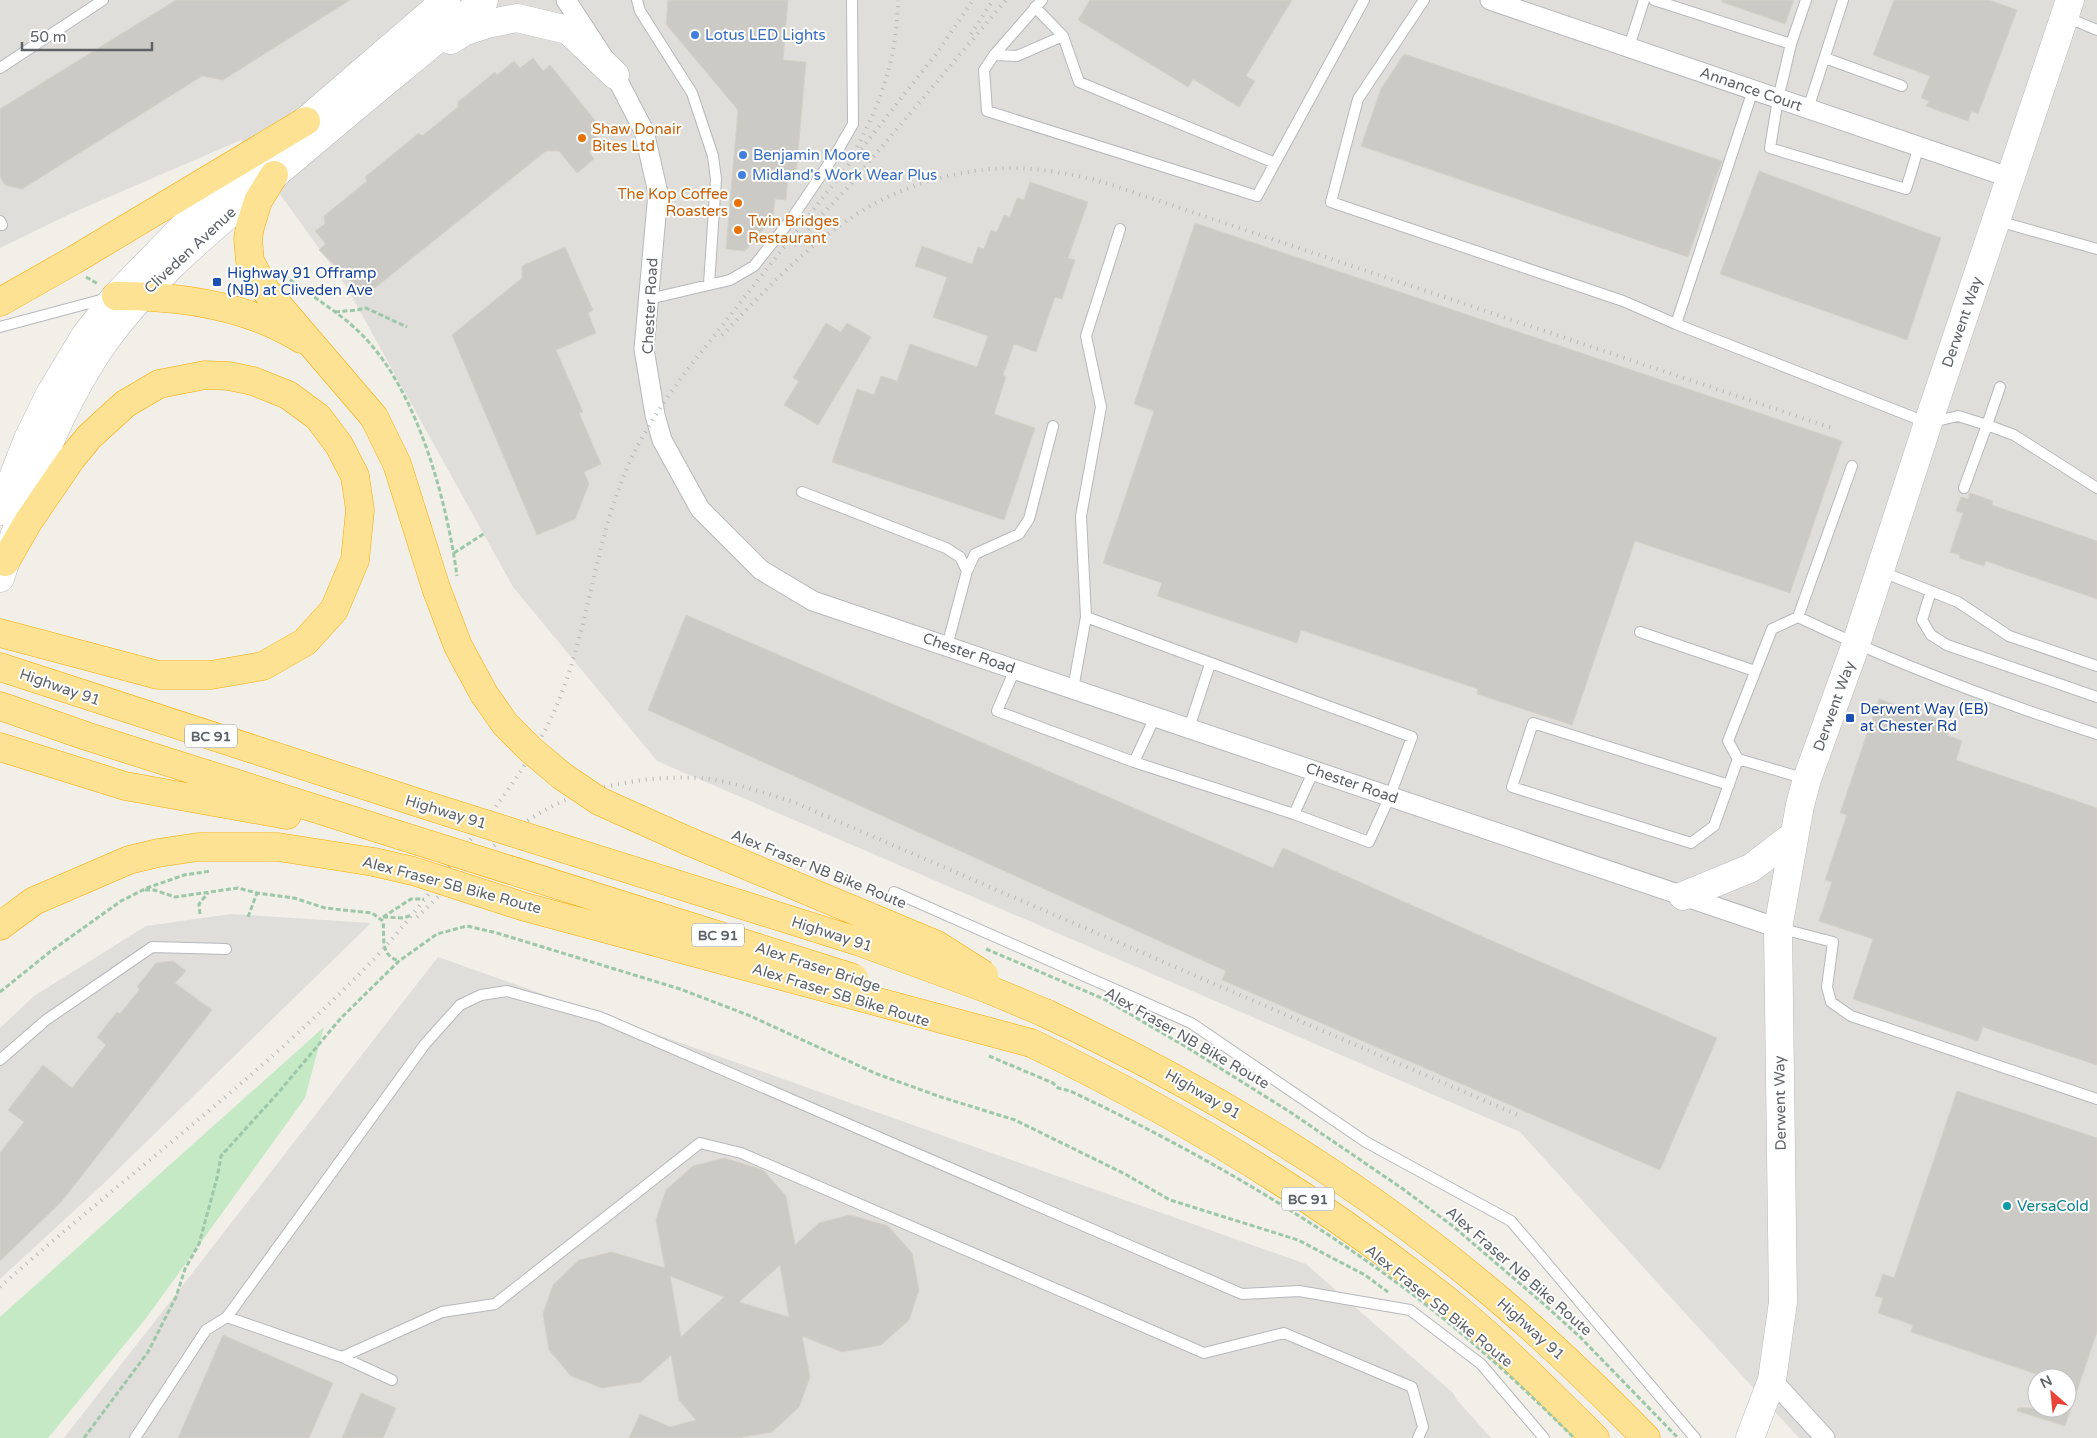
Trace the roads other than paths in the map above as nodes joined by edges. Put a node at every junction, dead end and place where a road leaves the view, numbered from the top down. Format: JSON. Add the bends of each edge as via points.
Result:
{"nodes":[{"id":1,"x":103,"y":0,"type":"edge"},
{"id":2,"x":445,"y":0,"type":"edge"},
{"id":3,"x":484,"y":0,"type":"edge"},
{"id":4,"x":566,"y":0,"type":"edge"},
{"id":5,"x":637,"y":0,"type":"edge"},
{"id":6,"x":852,"y":0,"type":"edge"},
{"id":7,"x":1364,"y":0,"type":"edge"},
{"id":8,"x":1424,"y":0,"type":"edge"},
{"id":9,"x":1490,"y":0,"type":"edge"},
{"id":10,"x":1644,"y":0,"type":"edge"},
{"id":11,"x":1654,"y":0,"type":"edge"},
{"id":12,"x":1806,"y":0,"type":"edge"},
{"id":13,"x":1843,"y":0,"type":"edge"},
{"id":14,"x":1039,"y":4,"type":"edge"},
{"id":15,"x":2068,"y":8,"type":"edge"},
{"id":16,"x":2097,"y":30,"type":"edge"},
{"id":17,"x":1063,"y":36,"type":"junction"},
{"id":18,"x":1791,"y":44,"type":"junction"},
{"id":19,"x":1629,"y":47,"type":"junction"},
{"id":20,"x":994,"y":55,"type":"junction"},
{"id":21,"x":1825,"y":58,"type":"junction"},
{"id":22,"x":0,"y":68,"type":"edge"},
{"id":23,"x":396,"y":73,"type":"junction"},
{"id":24,"x":616,"y":75,"type":"junction"},
{"id":25,"x":1902,"y":86,"type":"dead end"},
{"id":26,"x":1753,"y":90,"type":"junction"},
{"id":27,"x":1778,"y":99,"type":"junction"},
{"id":28,"x":1808,"y":109,"type":"junction"},
{"id":29,"x":306,"y":121,"type":"junction"},
{"id":30,"x":1919,"y":146,"type":"junction"},
{"id":31,"x":1275,"y":163,"type":"junction"},
{"id":32,"x":274,"y":175,"type":"junction"},
{"id":33,"x":2011,"y":178,"type":"junction"},
{"id":34,"x":1997,"y":220,"type":"junction"},
{"id":35,"x":1120,"y":229,"type":"dead end"},
{"id":36,"x":2097,"y":249,"type":"edge"},
{"id":37,"x":709,"y":284,"type":"junction"},
{"id":38,"x":119,"y":293,"type":"junction"},
{"id":39,"x":649,"y":299,"type":"junction"},
{"id":40,"x":0,"y":302,"type":"edge"},
{"id":41,"x":1676,"y":324,"type":"junction"},
{"id":42,"x":0,"y":327,"type":"edge"},
{"id":43,"x":315,"y":348,"type":"junction"},
{"id":44,"x":2000,"y":386,"type":"dead end"},
{"id":45,"x":1928,"y":423,"type":"junction"},
{"id":46,"x":1987,"y":425,"type":"junction"},
{"id":47,"x":1053,"y":426,"type":"dead end"},
{"id":48,"x":1852,"y":466,"type":"dead end"},
{"id":49,"x":1964,"y":488,"type":"dead end"},
{"id":50,"x":2097,"y":488,"type":"edge"},
{"id":51,"x":802,"y":492,"type":"dead end"},
{"id":52,"x":0,"y":511,"type":"edge"},
{"id":53,"x":3,"y":570,"type":"edge"},
{"id":54,"x":1879,"y":570,"type":"junction"},
{"id":55,"x":966,"y":571,"type":"junction"},
{"id":56,"x":1931,"y":591,"type":"junction"},
{"id":57,"x":1086,"y":617,"type":"junction"},
{"id":58,"x":1798,"y":617,"type":"junction"},
{"id":59,"x":1640,"y":632,"type":"dead end"},
{"id":60,"x":0,"y":633,"type":"edge"},
{"id":61,"x":1856,"y":644,"type":"junction"},
{"id":62,"x":947,"y":646,"type":"junction"},
{"id":63,"x":1210,"y":664,"type":"junction"},
{"id":64,"x":2097,"y":666,"type":"edge"},
{"id":65,"x":0,"y":667,"type":"edge"},
{"id":66,"x":1015,"y":669,"type":"junction"},
{"id":67,"x":1755,"y":672,"type":"junction"},
{"id":68,"x":1074,"y":689,"type":"junction"},
{"id":69,"x":2097,"y":697,"type":"edge"},
{"id":70,"x":0,"y":706,"type":"edge"},
{"id":71,"x":1155,"y":717,"type":"junction"},
{"id":72,"x":1189,"y":728,"type":"junction"},
{"id":73,"x":2097,"y":734,"type":"edge"},
{"id":74,"x":0,"y":747,"type":"edge"},
{"id":75,"x":1738,"y":759,"type":"junction"},
{"id":76,"x":1134,"y":762,"type":"junction"},
{"id":77,"x":1314,"y":770,"type":"junction"},
{"id":78,"x":1807,"y":780,"type":"junction"},
{"id":79,"x":1729,"y":785,"type":"junction"},
{"id":80,"x":1390,"y":796,"type":"junction"},
{"id":81,"x":1294,"y":814,"type":"junction"},
{"id":82,"x":1794,"y":835,"type":"junction"},
{"id":83,"x":402,"y":836,"type":"junction"},
{"id":84,"x":89,"y":876,"type":"junction"},
{"id":85,"x":894,"y":892,"type":"dead end"},
{"id":86,"x":1683,"y":896,"type":"junction"},
{"id":87,"x":0,"y":926,"type":"edge"},
{"id":88,"x":1778,"y":928,"type":"junction"},
{"id":89,"x":0,"y":946,"type":"edge"},
{"id":90,"x":226,"y":949,"type":"dead end"},
{"id":91,"x":1045,"y":1012,"type":"junction"},
{"id":92,"x":1031,"y":1044,"type":"junction"},
{"id":93,"x":0,"y":1060,"type":"edge"},
{"id":94,"x":2097,"y":1099,"type":"edge"},
{"id":95,"x":227,"y":1317,"type":"junction"},
{"id":96,"x":342,"y":1357,"type":"junction"},
{"id":97,"x":392,"y":1380,"type":"dead end"},
{"id":98,"x":1772,"y":1380,"type":"junction"},
{"id":99,"x":135,"y":1438,"type":"edge"},
{"id":100,"x":1418,"y":1438,"type":"edge"},
{"id":101,"x":1544,"y":1438,"type":"edge"},
{"id":102,"x":1595,"y":1438,"type":"edge"},
{"id":103,"x":1646,"y":1438,"type":"edge"},
{"id":104,"x":1695,"y":1438,"type":"edge"},
{"id":105,"x":1750,"y":1438,"type":"edge"},
{"id":106,"x":1826,"y":1438,"type":"edge"}],
"edges":[{"from":1,"to":22,"type":"lane"},
{"from":2,"to":29,"type":"street","name":"Cliveden Avenue"},
{"from":3,"to":23,"type":"street","name":"Cliveden Avenue"},
{"from":4,"to":24,"type":"street","name":"Chester Road"},
{"from":5,"to":37,"type":"lane","via":[[640,11],[692,93],[713,156],[716,179]]},
{"from":6,"to":37,"type":"lane","via":[[853,124],[792,218],[754,266],[730,280]]},
{"from":7,"to":31,"type":"lane"},
{"from":8,"to":41,"type":"lane","via":[[1358,99],[1331,202],[1623,301]]},
{"from":9,"to":19,"type":"street","name":"Annance Court"},
{"from":10,"to":19,"type":"lane"},
{"from":11,"to":18,"type":"lane"},
{"from":12,"to":18,"type":"lane"},
{"from":13,"to":21,"type":"lane"},
{"from":14,"to":17,"type":"lane"},
{"from":14,"to":20,"type":"lane"},
{"from":15,"to":16,"type":"lane"},
{"from":15,"to":33,"type":"street","name":"Derwent Way"},
{"from":17,"to":20,"type":"lane","via":[[1017,56]]},
{"from":17,"to":31,"type":"lane","via":[[1079,82]]},
{"from":18,"to":27,"type":"lane"},
{"from":19,"to":26,"type":"street","name":"Annance Court"},
{"from":20,"to":31,"type":"lane","via":[[984,70],[987,111],[1257,196]]},
{"from":21,"to":25,"type":"lane"},
{"from":21,"to":28,"type":"lane"},
{"from":23,"to":24,"type":"street","via":[[463,32],[517,18],[568,30]]},
{"from":23,"to":32,"type":"street","name":"Cliveden Avenue"},
{"from":24,"to":39,"type":"street","name":"Chester Road","via":[[644,131],[658,193]]},
{"from":26,"to":27,"type":"street","name":"Annance Court"},
{"from":26,"to":41,"type":"lane"},
{"from":27,"to":28,"type":"street","name":"Annance Court"},
{"from":27,"to":30,"type":"lane","via":[[1770,148],[1906,189]]},
{"from":28,"to":30,"type":"street","name":"Annance Court"},
{"from":29,"to":38,"type":"street","name":"Cliveden Avenue","via":[[185,224]]},
{"from":29,"to":40,"type":"highway"},
{"from":30,"to":33,"type":"street","name":"Annance Court"},
{"from":32,"to":38,"type":"street","name":"Cliveden Avenue","via":[[197,241]]},
{"from":32,"to":43,"type":"highway","via":[[258,202],[250,228],[250,261],[266,290]]},
{"from":33,"to":34,"type":"street","name":"Derwent Way"},
{"from":34,"to":36,"type":"lane"},
{"from":34,"to":45,"type":"street","name":"Derwent Way"},
{"from":35,"to":57,"type":"lane","via":[[1086,336],[1102,407],[1081,516]]},
{"from":37,"to":39,"type":"lane"},
{"from":38,"to":42,"type":"lane"},
{"from":38,"to":43,"type":"highway","via":[[211,304],[242,312],[287,330]]},
{"from":38,"to":52,"type":"street","name":"Cliveden Avenue","via":[[84,336],[50,394],[28,439]]},
{"from":38,"to":53,"type":"street","name":"Cliveden Avenue","via":[[102,345],[47,445]]},
{"from":39,"to":62,"type":"street","name":"Chester Road","via":[[644,349],[655,415],[662,440],[700,509],[761,570],[814,601]]},
{"from":41,"to":45,"type":"lane"},
{"from":43,"to":91,"type":"highway","bridge":true,"via":[[374,417],[397,464],[458,646],[484,694],[505,724],[530,749],[599,801],[937,945]]},
{"from":44,"to":46,"type":"lane"},
{"from":45,"to":46,"type":"lane","via":[[1958,416]]},
{"from":45,"to":54,"type":"street","name":"Derwent Way"},
{"from":46,"to":49,"type":"lane"},
{"from":46,"to":50,"type":"lane","via":[[2014,435]]},
{"from":47,"to":55,"type":"lane","via":[[1024,528],[1019,534],[975,554]]},
{"from":48,"to":58,"type":"lane"},
{"from":51,"to":55,"type":"lane","via":[[938,544],[960,557]]},
{"from":53,"to":60,"type":"highway","via":[[39,506],[89,437],[125,404],[159,384],[205,375],[229,376],[254,381],[288,395],[318,416],[339,445],[355,476],[360,510],[355,560],[334,610],[305,642],[263,666],[211,675],[158,675]]},
{"from":54,"to":56,"type":"lane"},
{"from":54,"to":61,"type":"street","name":"Derwent Way"},
{"from":55,"to":62,"type":"lane"},
{"from":56,"to":64,"type":"lane","via":[[1958,602],[2009,636]]},
{"from":56,"to":69,"type":"lane","via":[[1922,620],[1931,635],[1947,645]]},
{"from":57,"to":63,"type":"lane"},
{"from":57,"to":68,"type":"lane"},
{"from":58,"to":61,"type":"lane"},
{"from":58,"to":67,"type":"lane","via":[[1772,629]]},
{"from":59,"to":67,"type":"lane"},
{"from":61,"to":73,"type":"lane","via":[[1963,688]]},
{"from":61,"to":78,"type":"street","name":"Derwent Way"},
{"from":62,"to":66,"type":"street","name":"Chester Road"},
{"from":63,"to":72,"type":"lane"},
{"from":63,"to":80,"type":"lane","via":[[1412,738]]},
{"from":65,"to":91,"type":"highway","name":"Highway 91","number":"BC 91","bridge":true,"via":[[860,942]]},
{"from":66,"to":68,"type":"street","name":"Chester Road"},
{"from":66,"to":76,"type":"lane","via":[[997,711]]},
{"from":67,"to":75,"type":"lane","via":[[1728,741]]},
{"from":68,"to":71,"type":"street","name":"Chester Road"},
{"from":70,"to":83,"type":"highway","number":"BC 91"},
{"from":71,"to":72,"type":"street","name":"Chester Road"},
{"from":71,"to":76,"type":"lane"},
{"from":72,"to":77,"type":"street","name":"Chester Road"},
{"from":74,"to":83,"type":"highway","via":[[125,786]]},
{"from":75,"to":78,"type":"lane"},
{"from":75,"to":79,"type":"lane"},
{"from":76,"to":81,"type":"lane"},
{"from":77,"to":80,"type":"street","name":"Chester Road"},
{"from":77,"to":81,"type":"lane"},
{"from":78,"to":82,"type":"street","name":"Derwent Way"},
{"from":79,"to":79,"type":"lane","via":[[1714,826],[1690,843],[1512,787],[1534,723]]},
{"from":80,"to":81,"type":"lane","via":[[1369,842]]},
{"from":80,"to":86,"type":"street","name":"Chester Road"},
{"from":82,"to":86,"type":"street","via":[[1751,868]]},
{"from":82,"to":88,"type":"street","name":"Derwent Way"},
{"from":83,"to":92,"type":"highway","name":"Alex Fraser Bridge","number":"BC 91","bridge":true,"via":[[848,976]]},
{"from":84,"to":87,"type":"highway","via":[[34,901]]},
{"from":84,"to":89,"type":"highway"},
{"from":84,"to":92,"type":"highway","bridge":true,"via":[[136,858],[198,847],[278,847],[374,862],[413,871],[525,907]]},
{"from":85,"to":104,"type":"lane","via":[[1191,1023],[1366,1142],[1510,1221]]},
{"from":86,"to":88,"type":"street","name":"Chester Road"},
{"from":88,"to":94,"type":"lane","via":[[1833,942],[1827,987],[1831,1002],[1851,1016]]},
{"from":88,"to":98,"type":"street","name":"Derwent Way","via":[[1783,1302]]},
{"from":90,"to":93,"type":"lane","via":[[152,947],[46,1020]]},
{"from":91,"to":103,"type":"highway","name":"Highway 91","number":"BC 91","via":[[1201,1092],[1328,1170],[1476,1280],[1579,1371]]},
{"from":92,"to":102,"type":"highway","number":"BC 91","via":[[1142,1099],[1308,1199],[1413,1274],[1461,1313]]},
{"from":95,"to":96,"type":"lane"},
{"from":95,"to":99,"type":"lane","via":[[206,1330]]},
{"from":95,"to":101,"type":"lane","via":[[425,1044],[460,1004],[481,995],[507,991],[600,1017],[1242,1294],[1299,1291],[1410,1310],[1481,1364]]},
{"from":96,"to":97,"type":"lane"},
{"from":96,"to":100,"type":"lane","via":[[442,1312],[495,1304],[700,1143],[741,1153],[1204,1353],[1284,1333],[1412,1387],[1423,1427]]},
{"from":98,"to":105,"type":"street","name":"Derwent Way"},
{"from":98,"to":106,"type":"street"}]}
